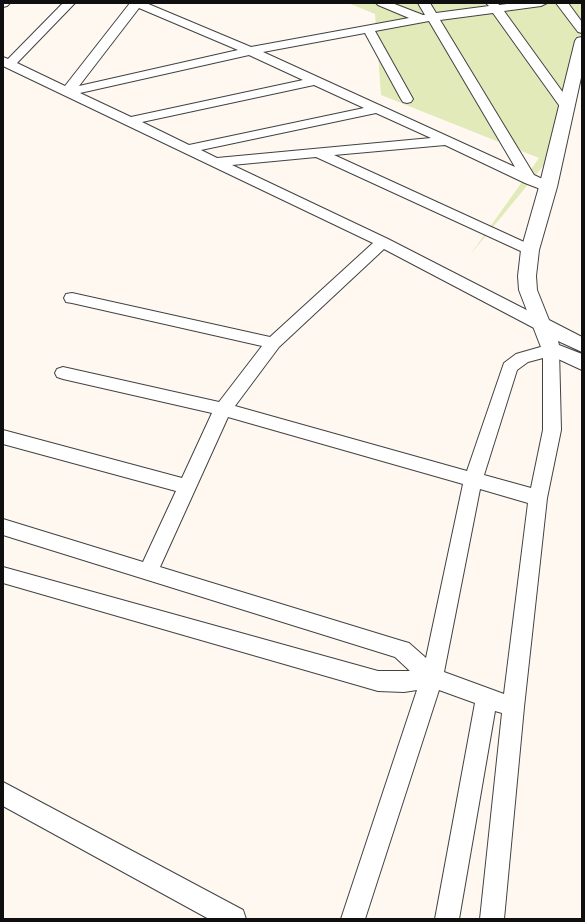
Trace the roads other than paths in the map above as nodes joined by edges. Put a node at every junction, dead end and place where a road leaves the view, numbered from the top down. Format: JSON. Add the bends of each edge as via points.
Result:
{"nodes":[{"id":1,"x":69,"y":3,"type":"edge"},
{"id":2,"x":137,"y":3,"type":"edge"},
{"id":3,"x":382,"y":3,"type":"edge"},
{"id":4,"x":424,"y":3,"type":"edge"},
{"id":5,"x":541,"y":3,"type":"edge"},
{"id":6,"x":562,"y":3,"type":"edge"},
{"id":7,"x":495,"y":6,"type":"edge"},
{"id":8,"x":428,"y":18,"type":"junction"},
{"id":9,"x":368,"y":29,"type":"junction"},
{"id":10,"x":582,"y":30,"type":"edge"},
{"id":11,"x":582,"y":41,"type":"edge"},
{"id":12,"x":250,"y":51,"type":"junction"},
{"id":13,"x":6,"y":63,"type":"edge"},
{"id":14,"x":315,"y":80,"type":"junction"},
{"id":15,"x":66,"y":92,"type":"junction"},
{"id":16,"x":407,"y":99,"type":"dead end"},
{"id":17,"x":566,"y":106,"type":"junction"},
{"id":18,"x":378,"y":109,"type":"junction"},
{"id":19,"x":129,"y":121,"type":"junction"},
{"id":20,"x":242,"y":137,"type":"junction"},
{"id":21,"x":447,"y":141,"type":"junction"},
{"id":22,"x":187,"y":149,"type":"junction"},
{"id":23,"x":316,"y":153,"type":"junction"},
{"id":24,"x":260,"y":158,"type":"junction"},
{"id":25,"x":213,"y":162,"type":"junction"},
{"id":26,"x":530,"y":180,"type":"junction"},
{"id":27,"x":548,"y":187,"type":"junction"},
{"id":28,"x":383,"y":242,"type":"junction"},
{"id":29,"x":530,"y":250,"type":"junction"},
{"id":30,"x":72,"y":298,"type":"dead end"},
{"id":31,"x":542,"y":325,"type":"junction"},
{"id":32,"x":272,"y":343,"type":"junction"},
{"id":33,"x":582,"y":345,"type":"edge"},
{"id":34,"x":551,"y":350,"type":"junction"},
{"id":35,"x":582,"y":363,"type":"edge"},
{"id":36,"x":63,"y":373,"type":"dead end"},
{"id":37,"x":223,"y":409,"type":"junction"},
{"id":38,"x":3,"y":437,"type":"edge"},
{"id":39,"x":473,"y":480,"type":"junction"},
{"id":40,"x":186,"y":487,"type":"junction"},
{"id":41,"x":538,"y":498,"type":"junction"},
{"id":42,"x":3,"y":527,"type":"edge"},
{"id":43,"x":148,"y":572,"type":"junction"},
{"id":44,"x":3,"y":575,"type":"edge"},
{"id":45,"x":432,"y":678,"type":"junction"},
{"id":46,"x":486,"y":698,"type":"junction"},
{"id":47,"x":513,"y":707,"type":"junction"},
{"id":48,"x":3,"y":793,"type":"edge"},
{"id":49,"x":234,"y":919,"type":"edge"},
{"id":50,"x":353,"y":919,"type":"edge"},
{"id":51,"x":447,"y":919,"type":"edge"},
{"id":52,"x":492,"y":919,"type":"edge"}],
"edges":[{"from":1,"to":13,"type":"street"},
{"from":2,"to":12,"type":"street"},
{"from":2,"to":15,"type":"street"},
{"from":3,"to":8,"type":"street"},
{"from":4,"to":8,"type":"street"},
{"from":5,"to":7,"type":"street"},
{"from":6,"to":10,"type":"street"},
{"from":7,"to":8,"type":"street"},
{"from":7,"to":17,"type":"street"},
{"from":8,"to":9,"type":"street"},
{"from":8,"to":26,"type":"street"},
{"from":9,"to":12,"type":"street"},
{"from":9,"to":16,"type":"street"},
{"from":11,"to":17,"type":"street"},
{"from":12,"to":14,"type":"street"},
{"from":12,"to":15,"type":"street"},
{"from":13,"to":15,"type":"street"},
{"from":14,"to":18,"type":"street"},
{"from":14,"to":19,"type":"street"},
{"from":15,"to":19,"type":"street"},
{"from":17,"to":27,"type":"street"},
{"from":18,"to":20,"type":"street"},
{"from":18,"to":21,"type":"street"},
{"from":19,"to":22,"type":"street"},
{"from":20,"to":22,"type":"street"},
{"from":20,"to":24,"type":"street"},
{"from":21,"to":23,"type":"street"},
{"from":21,"to":26,"type":"street"},
{"from":22,"to":25,"type":"street"},
{"from":23,"to":24,"type":"street"},
{"from":23,"to":29,"type":"street"},
{"from":24,"to":25,"type":"street"},
{"from":25,"to":28,"type":"street"},
{"from":26,"to":27,"type":"street"},
{"from":27,"to":29,"type":"street"},
{"from":28,"to":31,"type":"street"},
{"from":28,"to":32,"type":"street"},
{"from":29,"to":31,"type":"street","via":[[528,290]]},
{"from":30,"to":32,"type":"street"},
{"from":31,"to":33,"type":"street"},
{"from":31,"to":34,"type":"street"},
{"from":32,"to":37,"type":"street"},
{"from":34,"to":35,"type":"street","via":[[562,352]]},
{"from":34,"to":39,"type":"street","via":[[522,358],[510,367]]},
{"from":34,"to":41,"type":"street","via":[[552,430]]},
{"from":36,"to":37,"type":"street"},
{"from":37,"to":39,"type":"street"},
{"from":37,"to":40,"type":"street"},
{"from":38,"to":40,"type":"street"},
{"from":39,"to":41,"type":"street"},
{"from":39,"to":45,"type":"street"},
{"from":40,"to":43,"type":"street"},
{"from":41,"to":47,"type":"street"},
{"from":42,"to":43,"type":"street"},
{"from":43,"to":45,"type":"street","via":[[402,650]]},
{"from":44,"to":45,"type":"street","via":[[378,681],[404,682]]},
{"from":45,"to":46,"type":"street"},
{"from":45,"to":50,"type":"street"},
{"from":46,"to":47,"type":"street"},
{"from":46,"to":51,"type":"street"},
{"from":47,"to":52,"type":"street"},
{"from":48,"to":49,"type":"street"}]}
